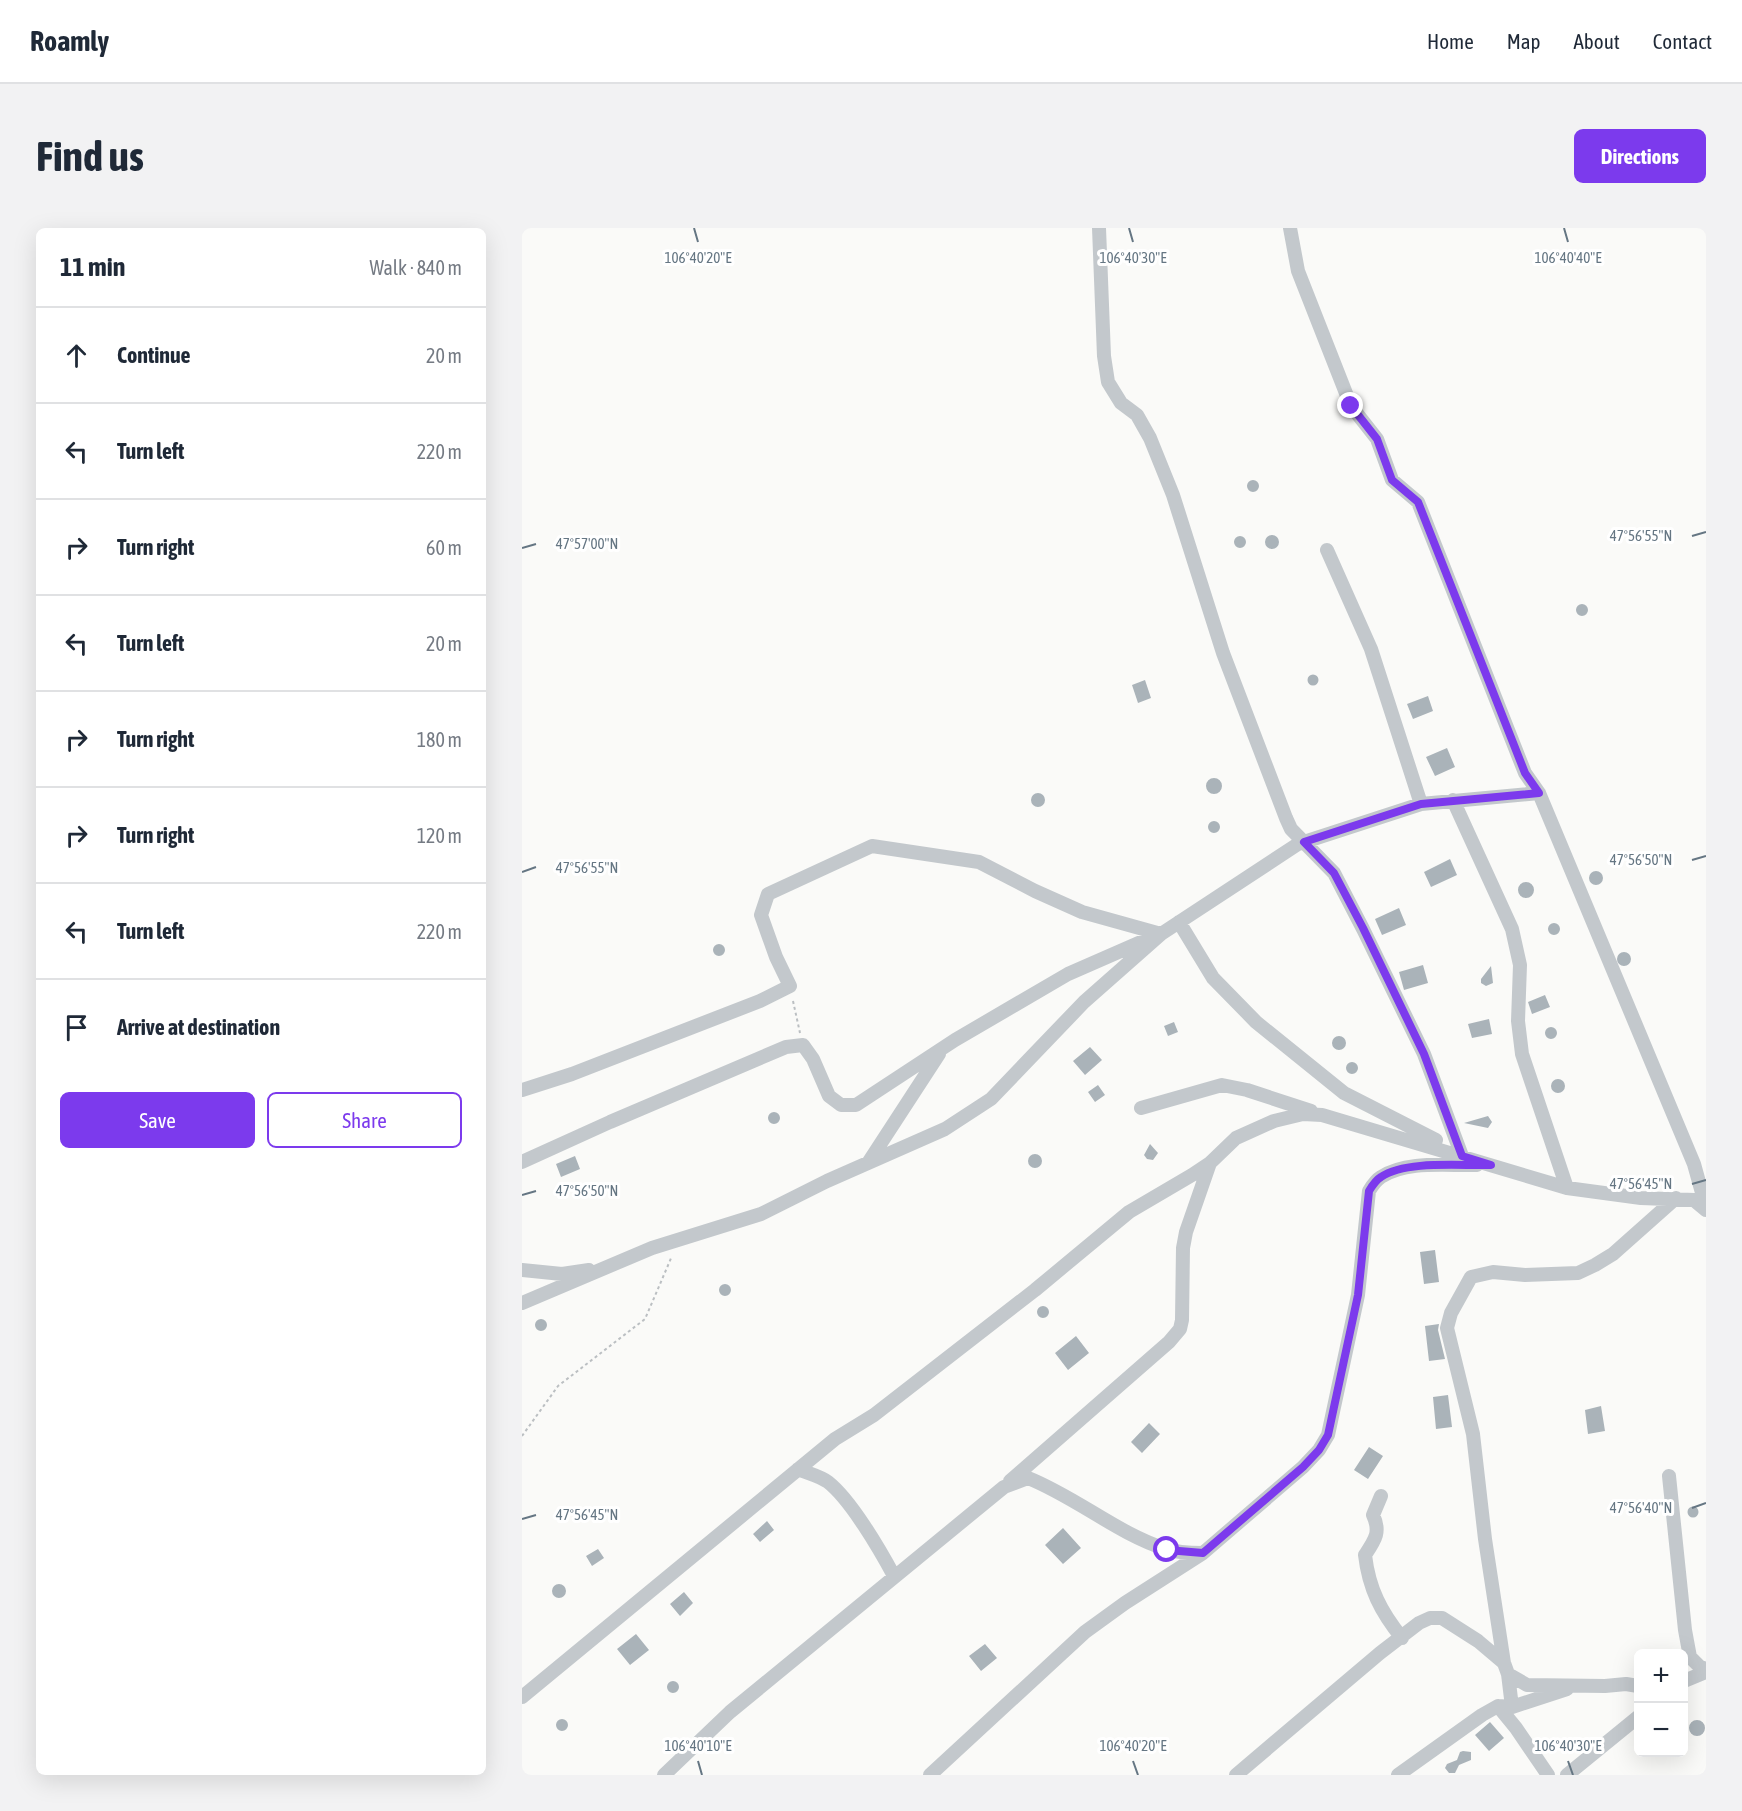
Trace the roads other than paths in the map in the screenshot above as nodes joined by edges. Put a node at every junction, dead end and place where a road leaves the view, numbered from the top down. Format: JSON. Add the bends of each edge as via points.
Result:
{"nodes":[{"id":1,"x":1099,"y":228,"type":"edge"},
{"id":2,"x":1290,"y":228,"type":"edge"},
{"id":3,"x":1327,"y":550,"type":"dead end"},
{"id":4,"x":1539,"y":793,"type":"junction"},
{"id":5,"x":1453,"y":800,"type":"junction"},
{"id":6,"x":1421,"y":804,"type":"junction"},
{"id":7,"x":1304,"y":842,"type":"junction"},
{"id":8,"x":1179,"y":922,"type":"junction"},
{"id":9,"x":1161,"y":934,"type":"junction"},
{"id":10,"x":943,"y":1049,"type":"junction"},
{"id":11,"x":522,"y":1089,"type":"edge"},
{"id":12,"x":1141,"y":1108,"type":"dead end"},
{"id":13,"x":1322,"y":1115,"type":"junction"},
{"id":14,"x":1460,"y":1152,"type":"junction"},
{"id":15,"x":522,"y":1162,"type":"edge"},
{"id":16,"x":868,"y":1163,"type":"junction"},
{"id":17,"x":1210,"y":1163,"type":"junction"},
{"id":18,"x":1491,"y":1165,"type":"junction"},
{"id":19,"x":1567,"y":1188,"type":"junction"},
{"id":20,"x":1676,"y":1198,"type":"junction"},
{"id":21,"x":1706,"y":1208,"type":"edge"},
{"id":22,"x":605,"y":1268,"type":"junction"},
{"id":23,"x":522,"y":1270,"type":"edge"},
{"id":24,"x":524,"y":1302,"type":"edge"},
{"id":25,"x":798,"y":1469,"type":"junction"},
{"id":26,"x":1669,"y":1476,"type":"dead end"},
{"id":27,"x":1004,"y":1487,"type":"junction"},
{"id":28,"x":1381,"y":1496,"type":"dead end"},
{"id":29,"x":1203,"y":1553,"type":"junction"},
{"id":30,"x":894,"y":1576,"type":"junction"},
{"id":31,"x":1402,"y":1638,"type":"junction"},
{"id":32,"x":1506,"y":1669,"type":"junction"},
{"id":33,"x":1706,"y":1671,"type":"edge"},
{"id":34,"x":1688,"y":1679,"type":"edge"},
{"id":35,"x":1580,"y":1684,"type":"junction"},
{"id":36,"x":1634,"y":1685,"type":"edge"},
{"id":37,"x":522,"y":1697,"type":"edge"},
{"id":38,"x":1505,"y":1706,"type":"junction"},
{"id":39,"x":1634,"y":1720,"type":"edge"},
{"id":40,"x":664,"y":1775,"type":"edge"},
{"id":41,"x":930,"y":1775,"type":"edge"},
{"id":42,"x":1236,"y":1775,"type":"edge"},
{"id":43,"x":1398,"y":1775,"type":"edge"},
{"id":44,"x":1548,"y":1775,"type":"edge"},
{"id":45,"x":1568,"y":1775,"type":"edge"}],
"edges":[{"from":1,"to":7,"type":"street","via":[[1108,382],[1150,438],[1263,762],[1291,829]]},
{"from":2,"to":4,"type":"street","via":[[1298,271],[1351,406],[1377,439],[1392,480],[1418,502],[1525,773]]},
{"from":3,"to":6,"type":"street","via":[[1371,649]]},
{"from":4,"to":5,"type":"street"},
{"from":4,"to":21,"type":"street","via":[[1694,1164]]},
{"from":5,"to":6,"type":"street"},
{"from":5,"to":19,"type":"street","via":[[1512,929],[1520,965],[1521,1054]]},
{"from":6,"to":7,"type":"street"},
{"from":7,"to":8,"type":"street"},
{"from":7,"to":14,"type":"street","via":[[1334,873],[1363,928],[1424,1054]]},
{"from":8,"to":9,"type":"street"},
{"from":8,"to":14,"type":"street","via":[[1213,978],[1264,1029],[1344,1093]]},
{"from":9,"to":10,"type":"street","via":[[1068,974]]},
{"from":9,"to":11,"type":"street","via":[[1082,912],[979,862],[872,846],[768,894],[760,915],[790,986],[572,1074]]},
{"from":9,"to":16,"type":"street","via":[[1084,1002],[991,1099],[945,1129]]},
{"from":10,"to":15,"type":"street","via":[[856,1105],[841,1105],[829,1096],[803,1045],[786,1047]]},
{"from":10,"to":16,"type":"street"},
{"from":12,"to":13,"type":"street","via":[[1222,1086],[1247,1090]]},
{"from":13,"to":14,"type":"street"},
{"from":13,"to":17,"type":"street","via":[[1303,1114],[1274,1121],[1236,1138]]},
{"from":14,"to":18,"type":"street"},
{"from":16,"to":22,"type":"street","via":[[761,1214],[652,1248]]},
{"from":17,"to":25,"type":"street","via":[[1129,1212],[893,1401]]},
{"from":17,"to":27,"type":"street","via":[[1183,1248],[1180,1329]]},
{"from":18,"to":19,"type":"street"},
{"from":18,"to":29,"type":"street","via":[[1410,1167],[1378,1178],[1369,1191],[1358,1295],[1328,1435],[1303,1467]]},
{"from":19,"to":20,"type":"street","via":[[1641,1198]]},
{"from":20,"to":21,"type":"street","via":[[1694,1200]]},
{"from":20,"to":32,"type":"street","via":[[1613,1254],[1578,1273],[1493,1272],[1471,1277],[1451,1313],[1447,1328],[1473,1434]]},
{"from":22,"to":23,"type":"street","via":[[562,1274]]},
{"from":22,"to":24,"type":"street"},
{"from":25,"to":30,"type":"street","via":[[828,1482],[863,1526]]},
{"from":25,"to":37,"type":"street"},
{"from":26,"to":33,"type":"street","via":[[1690,1657]]},
{"from":27,"to":29,"type":"street","via":[[1028,1479],[1048,1486],[1140,1539],[1167,1550]]},
{"from":27,"to":30,"type":"street"},
{"from":28,"to":31,"type":"street","via":[[1373,1515],[1378,1526],[1376,1539],[1365,1555],[1367,1574],[1384,1616]]},
{"from":29,"to":41,"type":"street","via":[[1085,1632]]},
{"from":30,"to":40,"type":"street","via":[[730,1712]]},
{"from":31,"to":32,"type":"street","via":[[1419,1623],[1442,1618],[1478,1641]]},
{"from":31,"to":42,"type":"street"},
{"from":32,"to":35,"type":"street","via":[[1527,1685]]},
{"from":32,"to":38,"type":"street"},
{"from":33,"to":34,"type":"street"},
{"from":35,"to":36,"type":"street"},
{"from":35,"to":38,"type":"street"},
{"from":38,"to":43,"type":"street","via":[[1482,1715]]},
{"from":38,"to":44,"type":"street"},
{"from":39,"to":45,"type":"street"}]}
